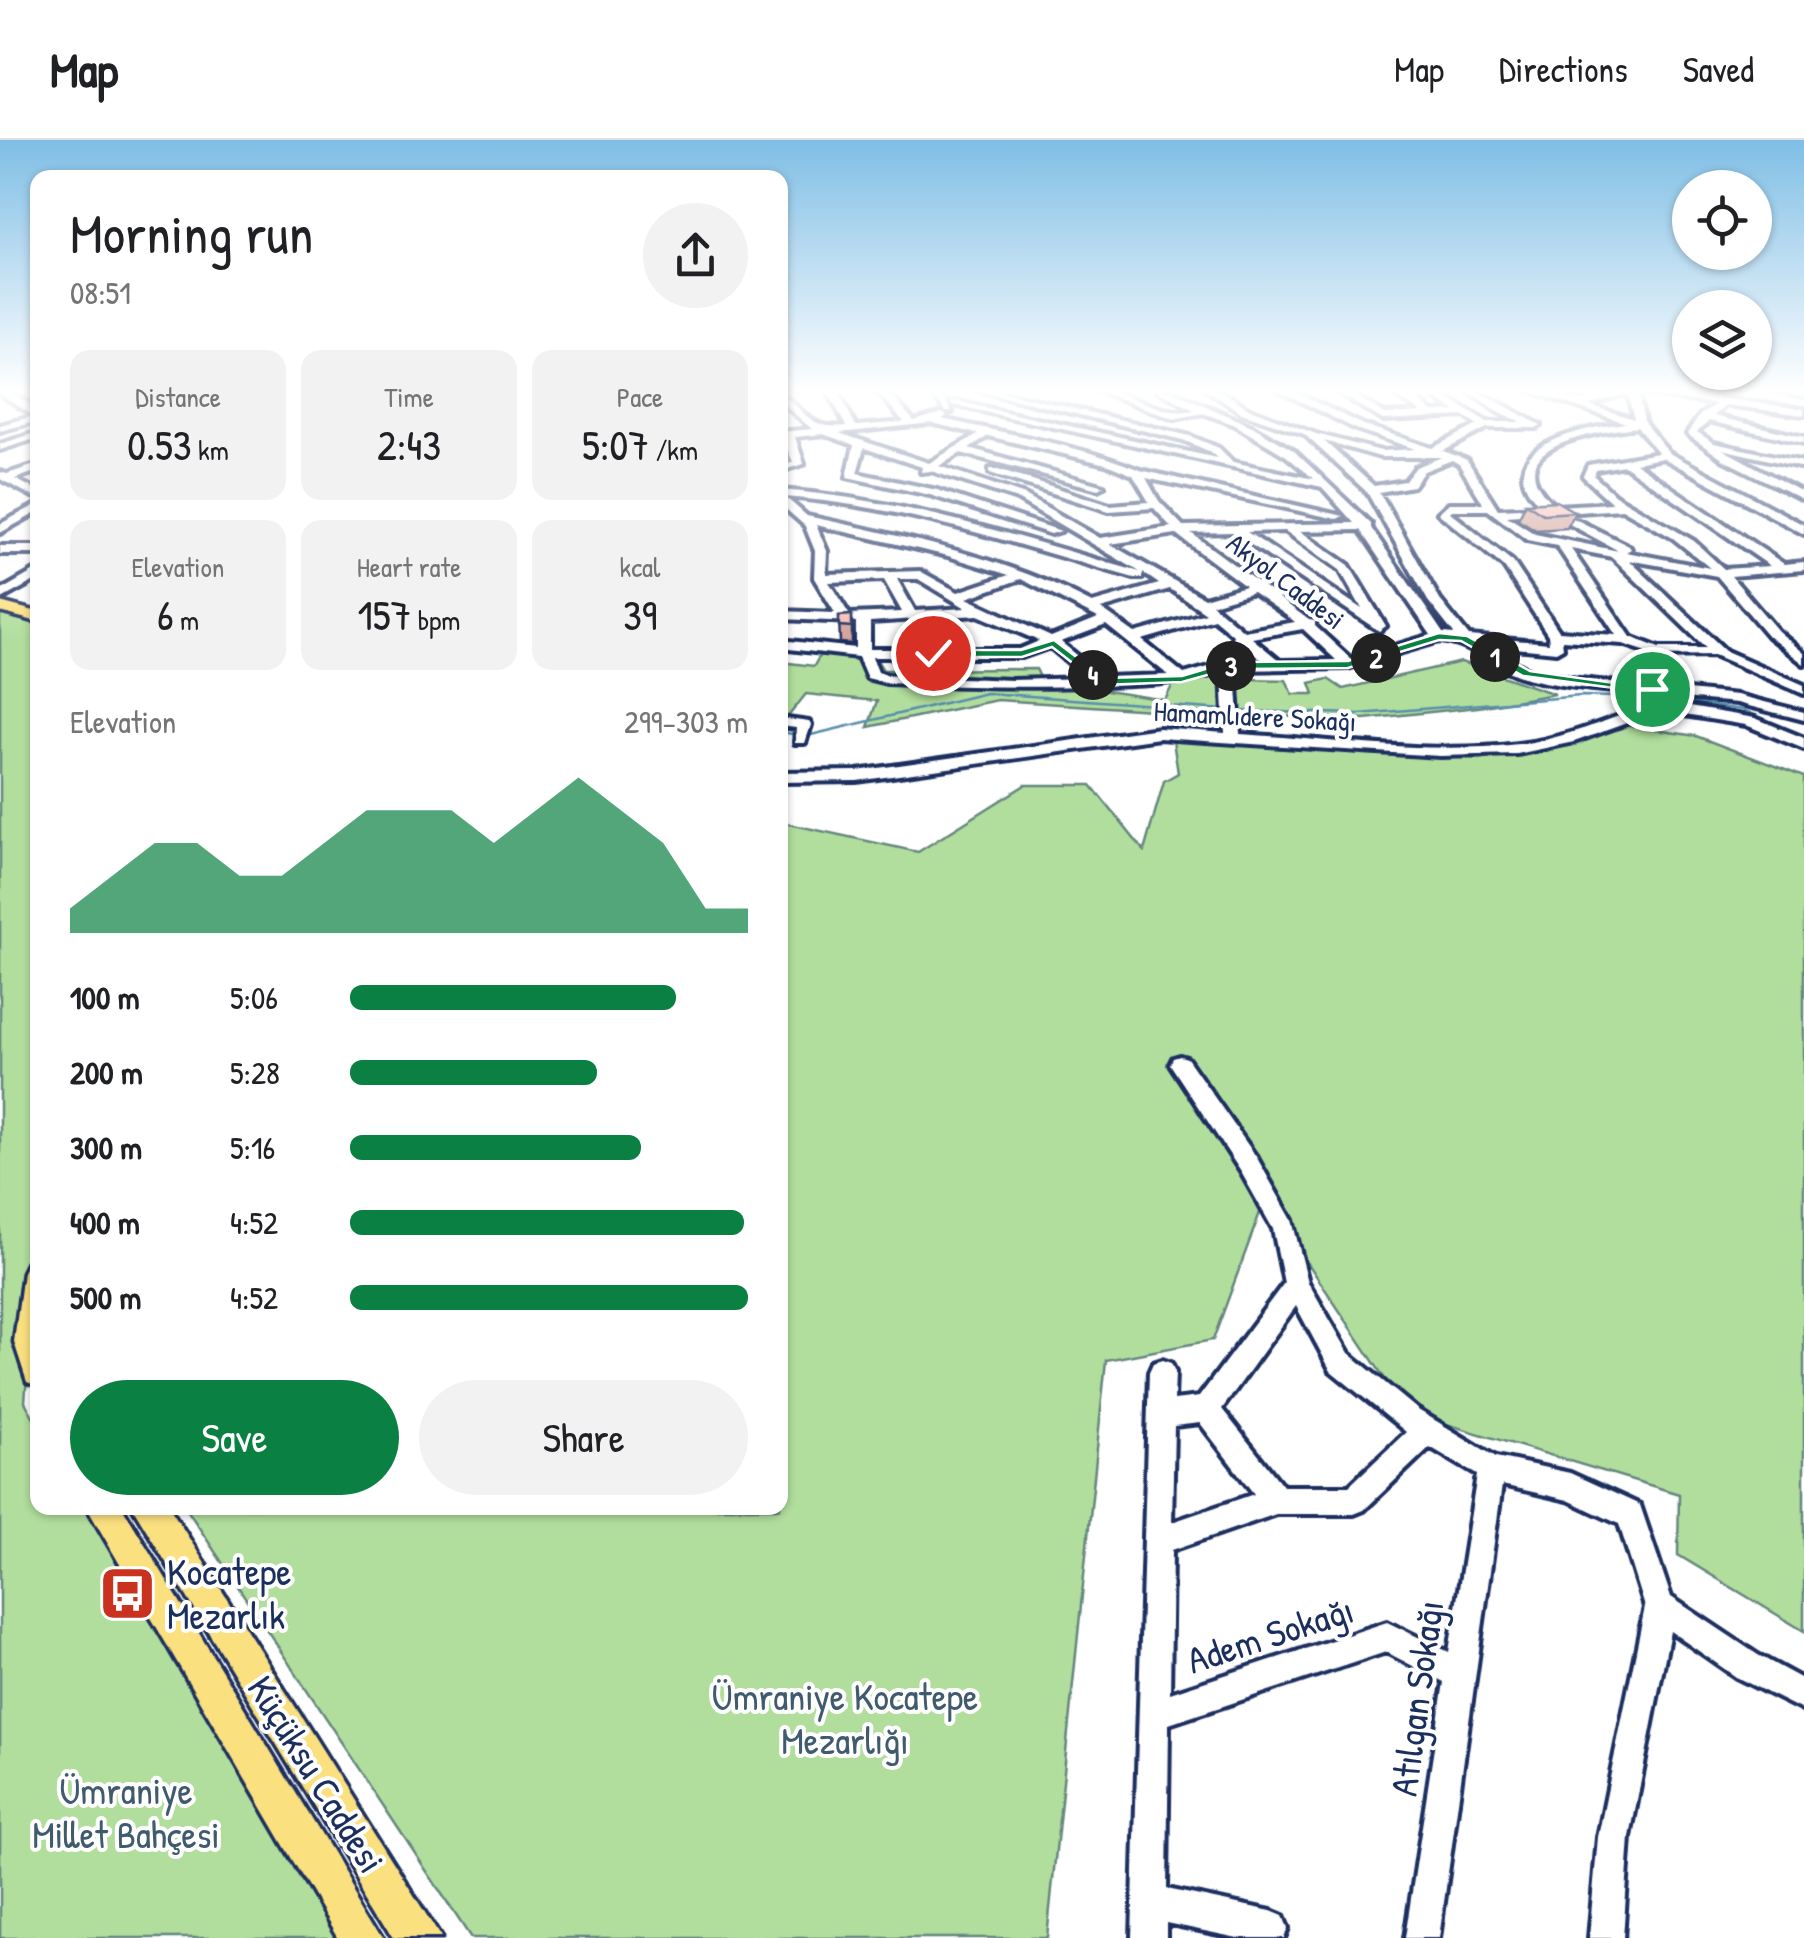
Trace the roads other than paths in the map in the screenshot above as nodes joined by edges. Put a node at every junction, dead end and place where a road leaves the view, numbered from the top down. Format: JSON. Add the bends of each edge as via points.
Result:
{"nodes":[{"id":1,"x":851,"y":474,"type":"edge"},
{"id":2,"x":920,"y":474,"type":"edge"},
{"id":3,"x":957,"y":474,"type":"edge"},
{"id":4,"x":989,"y":474,"type":"edge"},
{"id":5,"x":1003,"y":474,"type":"edge"},
{"id":6,"x":1053,"y":474,"type":"edge"},
{"id":7,"x":1138,"y":474,"type":"edge"},
{"id":8,"x":1142,"y":474,"type":"edge"},
{"id":9,"x":1266,"y":474,"type":"edge"},
{"id":10,"x":1309,"y":474,"type":"edge"},
{"id":11,"x":1354,"y":474,"type":"edge"},
{"id":12,"x":1418,"y":474,"type":"edge"},
{"id":13,"x":1470,"y":474,"type":"edge"},
{"id":14,"x":1531,"y":474,"type":"edge"},
{"id":15,"x":1589,"y":474,"type":"edge"},
{"id":16,"x":1640,"y":474,"type":"edge"},
{"id":17,"x":1698,"y":474,"type":"edge"},
{"id":18,"x":1762,"y":474,"type":"edge"},
{"id":19,"x":3,"y":476,"type":"edge"},
{"id":20,"x":977,"y":481,"type":"junction"},
{"id":21,"x":1322,"y":484,"type":"junction"},
{"id":22,"x":902,"y":486,"type":"junction"},
{"id":23,"x":1098,"y":486,"type":"dead end"},
{"id":24,"x":1372,"y":490,"type":"junction"},
{"id":25,"x":30,"y":491,"type":"edge"},
{"id":26,"x":1225,"y":492,"type":"junction"},
{"id":27,"x":788,"y":496,"type":"edge"},
{"id":28,"x":1804,"y":496,"type":"edge"},
{"id":29,"x":788,"y":503,"type":"edge"},
{"id":30,"x":1154,"y":505,"type":"junction"},
{"id":31,"x":1622,"y":506,"type":"junction"},
{"id":32,"x":887,"y":507,"type":"junction"},
{"id":33,"x":1761,"y":508,"type":"junction"},
{"id":34,"x":1492,"y":510,"type":"junction"},
{"id":35,"x":1550,"y":511,"type":"junction"},
{"id":36,"x":30,"y":512,"type":"edge"},
{"id":37,"x":1745,"y":512,"type":"dead end"},
{"id":38,"x":1728,"y":516,"type":"dead end"},
{"id":39,"x":805,"y":519,"type":"junction"},
{"id":40,"x":1712,"y":520,"type":"junction"},
{"id":41,"x":1358,"y":522,"type":"junction"},
{"id":42,"x":1284,"y":526,"type":"junction"},
{"id":43,"x":1394,"y":526,"type":"junction"},
{"id":44,"x":1060,"y":527,"type":"junction"},
{"id":45,"x":1235,"y":527,"type":"junction"},
{"id":46,"x":0,"y":530,"type":"edge"},
{"id":47,"x":1176,"y":530,"type":"junction"},
{"id":48,"x":1804,"y":530,"type":"edge"},
{"id":49,"x":865,"y":532,"type":"junction"},
{"id":50,"x":1096,"y":542,"type":"junction"},
{"id":51,"x":1563,"y":546,"type":"junction"},
{"id":52,"x":1041,"y":548,"type":"junction"},
{"id":53,"x":0,"y":550,"type":"edge"},
{"id":54,"x":30,"y":550,"type":"edge"},
{"id":55,"x":1618,"y":557,"type":"junction"},
{"id":56,"x":1249,"y":560,"type":"junction"},
{"id":57,"x":1639,"y":560,"type":"junction"},
{"id":58,"x":1804,"y":566,"type":"edge"},
{"id":59,"x":1782,"y":569,"type":"junction"},
{"id":60,"x":1720,"y":573,"type":"junction"},
{"id":61,"x":888,"y":575,"type":"junction"},
{"id":62,"x":1018,"y":576,"type":"junction"},
{"id":63,"x":30,"y":578,"type":"edge"},
{"id":64,"x":820,"y":578,"type":"junction"},
{"id":65,"x":1170,"y":584,"type":"junction"},
{"id":66,"x":1258,"y":586,"type":"junction"},
{"id":67,"x":0,"y":596,"type":"edge"},
{"id":68,"x":960,"y":596,"type":"junction"},
{"id":69,"x":1204,"y":604,"type":"junction"},
{"id":70,"x":30,"y":605,"type":"edge"},
{"id":71,"x":0,"y":607,"type":"edge"},
{"id":72,"x":1090,"y":608,"type":"junction"},
{"id":73,"x":980,"y":611,"type":"junction"},
{"id":74,"x":1216,"y":614,"type":"junction"},
{"id":75,"x":30,"y":615,"type":"edge"},
{"id":76,"x":788,"y":615,"type":"edge"},
{"id":77,"x":912,"y":617,"type":"junction"},
{"id":78,"x":846,"y":618,"type":"junction"},
{"id":79,"x":864,"y":618,"type":"junction"},
{"id":80,"x":1106,"y":620,"type":"junction"},
{"id":81,"x":1310,"y":624,"type":"junction"},
{"id":82,"x":1379,"y":626,"type":"junction"},
{"id":83,"x":1556,"y":635,"type":"junction"},
{"id":84,"x":1239,"y":636,"type":"junction"},
{"id":85,"x":1439,"y":636,"type":"junction"},
{"id":86,"x":1463,"y":638,"type":"junction"},
{"id":87,"x":1130,"y":639,"type":"junction"},
{"id":88,"x":1626,"y":640,"type":"junction"},
{"id":89,"x":1054,"y":643,"type":"junction"},
{"id":90,"x":788,"y":645,"type":"edge"},
{"id":91,"x":1390,"y":651,"type":"junction"},
{"id":92,"x":1717,"y":651,"type":"junction"},
{"id":93,"x":864,"y":654,"type":"junction"},
{"id":94,"x":1802,"y":657,"type":"edge"},
{"id":95,"x":1348,"y":664,"type":"junction"},
{"id":96,"x":1276,"y":665,"type":"junction"},
{"id":97,"x":1229,"y":666,"type":"junction"},
{"id":98,"x":1182,"y":679,"type":"junction"},
{"id":99,"x":1101,"y":682,"type":"junction"},
{"id":100,"x":1804,"y":690,"type":"edge"},
{"id":101,"x":1656,"y":698,"type":"junction"},
{"id":102,"x":1804,"y":716,"type":"edge"},
{"id":103,"x":788,"y":723,"type":"edge"},
{"id":104,"x":1231,"y":723,"type":"junction"},
{"id":105,"x":800,"y":740,"type":"dead end"},
{"id":106,"x":1804,"y":744,"type":"edge"},
{"id":107,"x":788,"y":777,"type":"edge"},
{"id":108,"x":1180,"y":1064,"type":"dead end"},
{"id":109,"x":1298,"y":1284,"type":"junction"},
{"id":110,"x":1162,"y":1372,"type":"dead end"},
{"id":111,"x":1206,"y":1409,"type":"junction"},
{"id":112,"x":1162,"y":1415,"type":"junction"},
{"id":113,"x":1428,"y":1430,"type":"junction"},
{"id":114,"x":1490,"y":1469,"type":"junction"},
{"id":115,"x":1276,"y":1500,"type":"junction"},
{"id":116,"x":108,"y":1515,"type":"edge"},
{"id":117,"x":154,"y":1515,"type":"edge"},
{"id":118,"x":1160,"y":1540,"type":"junction"},
{"id":119,"x":1660,"y":1607,"type":"junction"},
{"id":120,"x":1460,"y":1674,"type":"junction"},
{"id":121,"x":1804,"y":1696,"type":"edge"},
{"id":122,"x":1156,"y":1712,"type":"junction"},
{"id":123,"x":1150,"y":1902,"type":"junction"},
{"id":124,"x":1272,"y":1928,"type":"dead end"},
{"id":125,"x":362,"y":1938,"type":"edge"},
{"id":126,"x":420,"y":1938,"type":"edge"},
{"id":127,"x":1149,"y":1938,"type":"edge"},
{"id":128,"x":1422,"y":1938,"type":"edge"},
{"id":129,"x":1606,"y":1938,"type":"edge"}],
"edges":[{"from":1,"to":22,"type":"street"},
{"from":2,"to":22,"type":"street"},
{"from":3,"to":20,"type":"street"},
{"from":4,"to":20,"type":"street"},
{"from":5,"to":30,"type":"street","via":[[1109,508]]},
{"from":6,"to":23,"type":"street"},
{"from":7,"to":30,"type":"street","name":"Akyol Caddesi"},
{"from":8,"to":26,"type":"street"},
{"from":9,"to":21,"type":"street"},
{"from":10,"to":21,"type":"street"},
{"from":11,"to":24,"type":"street"},
{"from":12,"to":24,"type":"street","via":[[1412,489]]},
{"from":13,"to":34,"type":"street"},
{"from":14,"to":35,"type":"street"},
{"from":15,"to":31,"type":"street"},
{"from":16,"to":40,"type":"street"},
{"from":17,"to":33,"type":"street"},
{"from":18,"to":28,"type":"street"},
{"from":19,"to":25,"type":"street"},
{"from":20,"to":44,"type":"street","via":[[1021,498]]},
{"from":21,"to":41,"type":"street"},
{"from":22,"to":32,"type":"street"},
{"from":22,"to":44,"type":"street"},
{"from":24,"to":43,"type":"street"},
{"from":26,"to":41,"type":"street"},
{"from":26,"to":45,"type":"street"},
{"from":27,"to":32,"type":"street"},
{"from":29,"to":39,"type":"street"},
{"from":30,"to":47,"type":"street","name":"Akyol Caddesi"},
{"from":31,"to":35,"type":"street"},
{"from":31,"to":60,"type":"street","via":[[1688,541]]},
{"from":32,"to":49,"type":"street"},
{"from":32,"to":52,"type":"street"},
{"from":33,"to":37,"type":"street"},
{"from":33,"to":48,"type":"street"},
{"from":34,"to":35,"type":"street"},
{"from":34,"to":51,"type":"street","via":[[1531,537]]},
{"from":34,"to":83,"type":"street","via":[[1449,506],[1444,512],[1509,565]]},
{"from":35,"to":57,"type":"street"},
{"from":36,"to":46,"type":"street"},
{"from":38,"to":40,"type":"street"},
{"from":39,"to":49,"type":"street"},
{"from":39,"to":64,"type":"street","via":[[821,551]]},
{"from":40,"to":59,"type":"street"},
{"from":41,"to":42,"type":"street"},
{"from":41,"to":43,"type":"street"},
{"from":41,"to":85,"type":"street"},
{"from":42,"to":45,"type":"street"},
{"from":42,"to":82,"type":"street","via":[[1345,568]]},
{"from":43,"to":86,"type":"street","via":[[1434,601]]},
{"from":44,"to":50,"type":"street"},
{"from":44,"to":52,"type":"street"},
{"from":45,"to":47,"type":"street"},
{"from":45,"to":56,"type":"street"},
{"from":47,"to":50,"type":"street"},
{"from":47,"to":56,"type":"street","name":"Akyol Caddesi"},
{"from":49,"to":62,"type":"street"},
{"from":50,"to":65,"type":"street"},
{"from":51,"to":55,"type":"street"},
{"from":51,"to":88,"type":"street"},
{"from":52,"to":65,"type":"street"},
{"from":53,"to":54,"type":"street"},
{"from":55,"to":57,"type":"street"},
{"from":55,"to":92,"type":"street"},
{"from":56,"to":66,"type":"street","name":"Akyol Caddesi"},
{"from":56,"to":82,"type":"street"},
{"from":57,"to":60,"type":"street"},
{"from":58,"to":59,"type":"street"},
{"from":59,"to":60,"type":"street"},
{"from":60,"to":94,"type":"street"},
{"from":61,"to":64,"type":"street"},
{"from":61,"to":68,"type":"street","via":[[920,574]]},
{"from":61,"to":77,"type":"street"},
{"from":62,"to":68,"type":"street"},
{"from":62,"to":72,"type":"street"},
{"from":63,"to":67,"type":"street"},
{"from":64,"to":78,"type":"street"},
{"from":65,"to":69,"type":"street"},
{"from":65,"to":72,"type":"street"},
{"from":66,"to":69,"type":"street"},
{"from":66,"to":81,"type":"street","name":"Akyol Caddesi"},
{"from":67,"to":70,"type":"main road"},
{"from":68,"to":73,"type":"street"},
{"from":69,"to":74,"type":"street"},
{"from":71,"to":75,"type":"main road"},
{"from":72,"to":80,"type":"street"},
{"from":73,"to":77,"type":"street"},
{"from":73,"to":89,"type":"street"},
{"from":74,"to":84,"type":"street"},
{"from":74,"to":87,"type":"street"},
{"from":76,"to":78,"type":"street"},
{"from":77,"to":79,"type":"street"},
{"from":78,"to":79,"type":"street"},
{"from":79,"to":93,"type":"street"},
{"from":80,"to":87,"type":"street"},
{"from":80,"to":89,"type":"street"},
{"from":81,"to":84,"type":"street"},
{"from":81,"to":95,"type":"street","name":"Akyol Caddesi"},
{"from":82,"to":91,"type":"street"},
{"from":83,"to":86,"type":"street","via":[[1556,648]]},
{"from":83,"to":88,"type":"street"},
{"from":84,"to":96,"type":"street"},
{"from":84,"to":97,"type":"street"},
{"from":85,"to":86,"type":"street"},
{"from":85,"to":91,"type":"street"},
{"from":86,"to":101,"type":"street","via":[[1527,674]]},
{"from":87,"to":98,"type":"street"},
{"from":88,"to":92,"type":"street","via":[[1662,654]]},
{"from":89,"to":93,"type":"street","via":[[1022,653]]},
{"from":89,"to":99,"type":"street"},
{"from":90,"to":93,"type":"street"},
{"from":91,"to":95,"type":"street"},
{"from":92,"to":100,"type":"street"},
{"from":93,"to":99,"type":"street","via":[[872,675],[887,679]]},
{"from":95,"to":96,"type":"street"},
{"from":96,"to":97,"type":"street"},
{"from":97,"to":98,"type":"street"},
{"from":97,"to":104,"type":"street"},
{"from":98,"to":99,"type":"street"},
{"from":101,"to":102,"type":"street","via":[[1738,698]]},
{"from":101,"to":104,"type":"street","name":"Hamamlıdere Sokağı","via":[[1568,739],[1517,749],[1440,751]]},
{"from":101,"to":106,"type":"street","via":[[1750,721]]},
{"from":103,"to":105,"type":"street","via":[[804,725]]},
{"from":104,"to":107,"type":"street","name":"Hamamlıdere Sokağı","via":[[857,776]]},
{"from":108,"to":109,"type":"street","via":[[1284,1227]]},
{"from":109,"to":111,"type":"street"},
{"from":109,"to":113,"type":"street","via":[[1340,1362]]},
{"from":110,"to":112,"type":"street"},
{"from":111,"to":112,"type":"street"},
{"from":111,"to":115,"type":"street"},
{"from":112,"to":118,"type":"street"},
{"from":113,"to":114,"type":"street"},
{"from":113,"to":115,"type":"street","via":[[1354,1500]]},
{"from":114,"to":119,"type":"street","via":[[1570,1487],[1630,1516]]},
{"from":114,"to":120,"type":"street","name":"Atılgan Sokağı"},
{"from":115,"to":118,"type":"street"},
{"from":116,"to":125,"type":"main road","name":"Küçüksu Caddesi"},
{"from":117,"to":126,"type":"main road","name":"Küçüksu Caddesi"},
{"from":118,"to":122,"type":"street"},
{"from":119,"to":121,"type":"street"},
{"from":119,"to":129,"type":"street","via":[[1614,1837]]},
{"from":120,"to":122,"type":"street","name":"Adem Sokağı","via":[[1387,1637]]},
{"from":120,"to":128,"type":"street","name":"Atılgan Sokağı"},
{"from":122,"to":123,"type":"street"},
{"from":123,"to":124,"type":"street"},
{"from":123,"to":127,"type":"street"}]}
